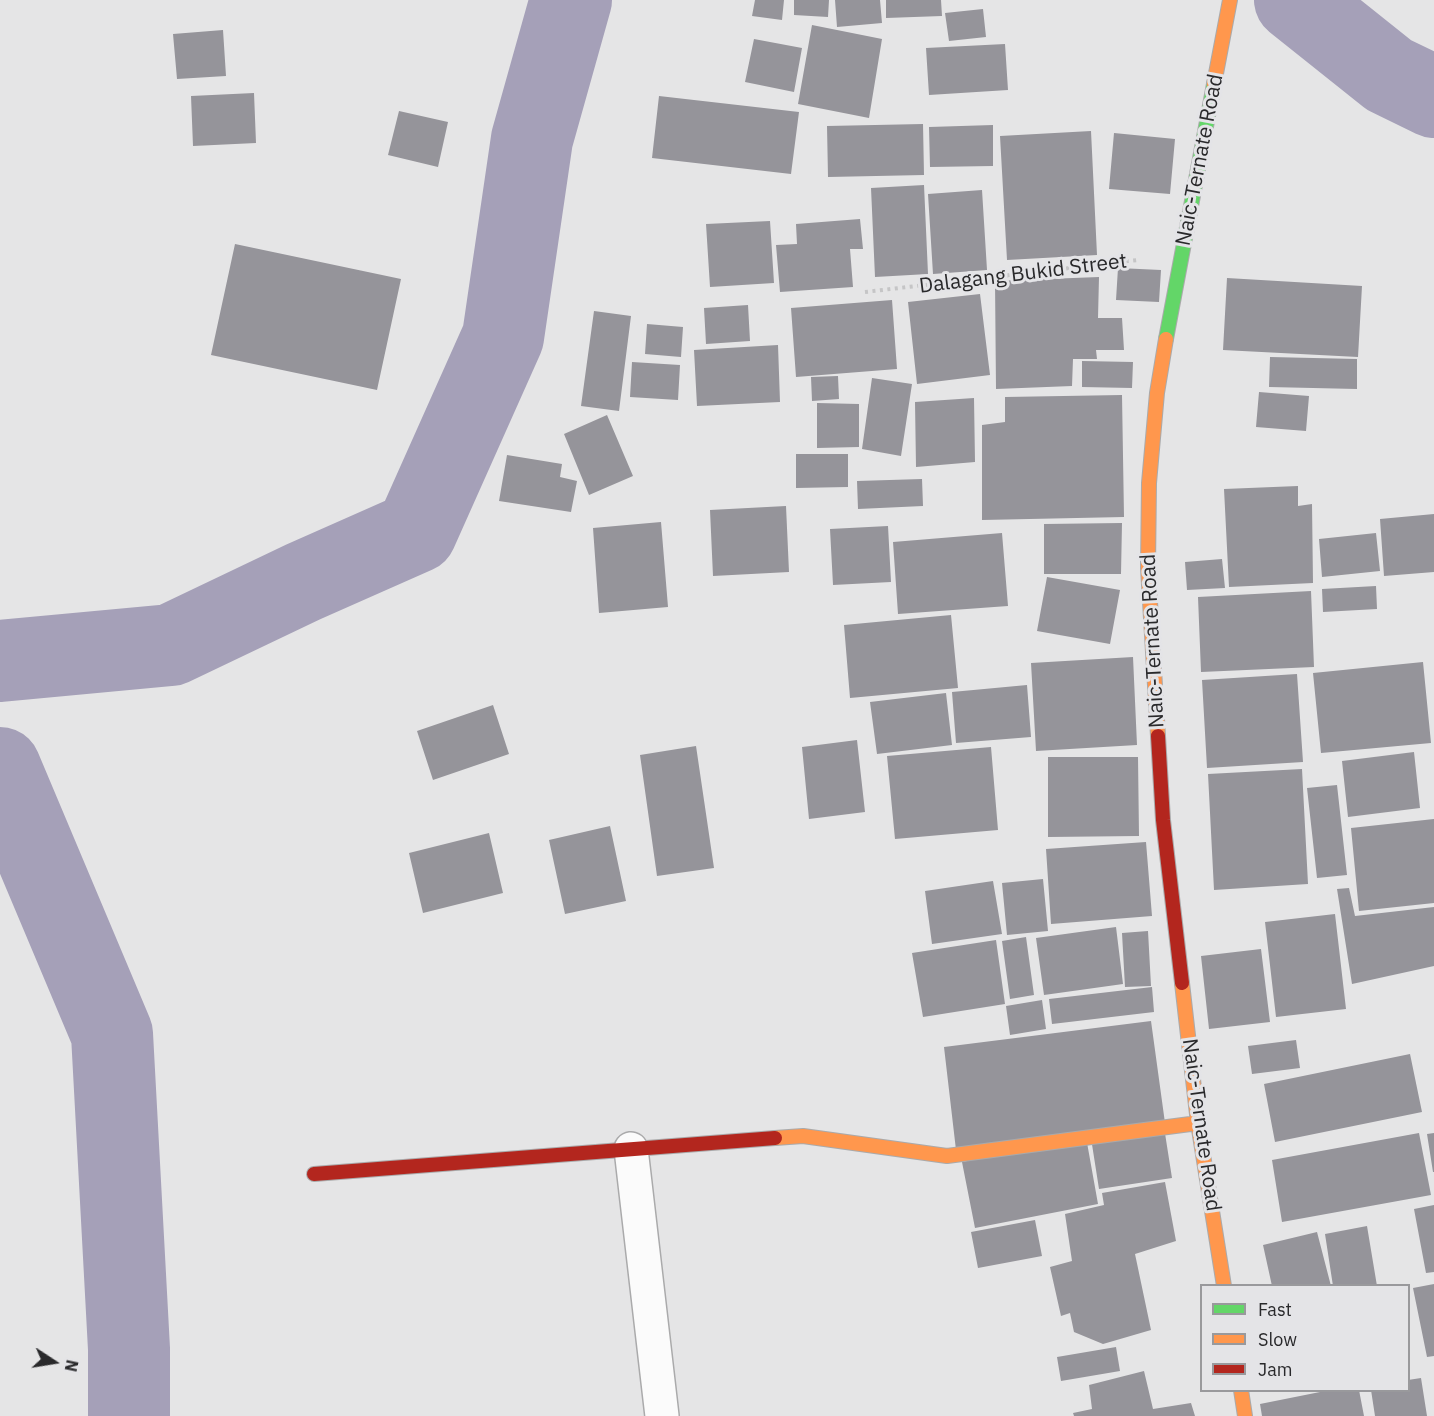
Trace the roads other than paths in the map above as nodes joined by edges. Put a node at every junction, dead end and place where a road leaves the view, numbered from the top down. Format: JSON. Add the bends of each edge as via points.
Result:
{"nodes":[{"id":1,"x":1230,"y":0,"type":"edge"},
{"id":2,"x":1198,"y":1123,"type":"junction"},
{"id":3,"x":631,"y":1149,"type":"junction"},
{"id":4,"x":314,"y":1174,"type":"dead end"},
{"id":5,"x":1224,"y":1284,"type":"edge"},
{"id":6,"x":1241,"y":1392,"type":"edge"},
{"id":7,"x":662,"y":1416,"type":"edge"},
{"id":8,"x":1245,"y":1416,"type":"edge"}],
"edges":[{"from":1,"to":2,"type":"main road","name":"Naic-Ternate Road","via":[[1157,393],[1149,483],[1148,568],[1163,820]]},
{"from":2,"to":3,"type":"main road","via":[[947,1156],[803,1136]]},
{"from":2,"to":5,"type":"main road","name":"Naic-Ternate Road"},
{"from":3,"to":4,"type":"main road"},
{"from":3,"to":7,"type":"street"},
{"from":6,"to":8,"type":"main road"}]}
